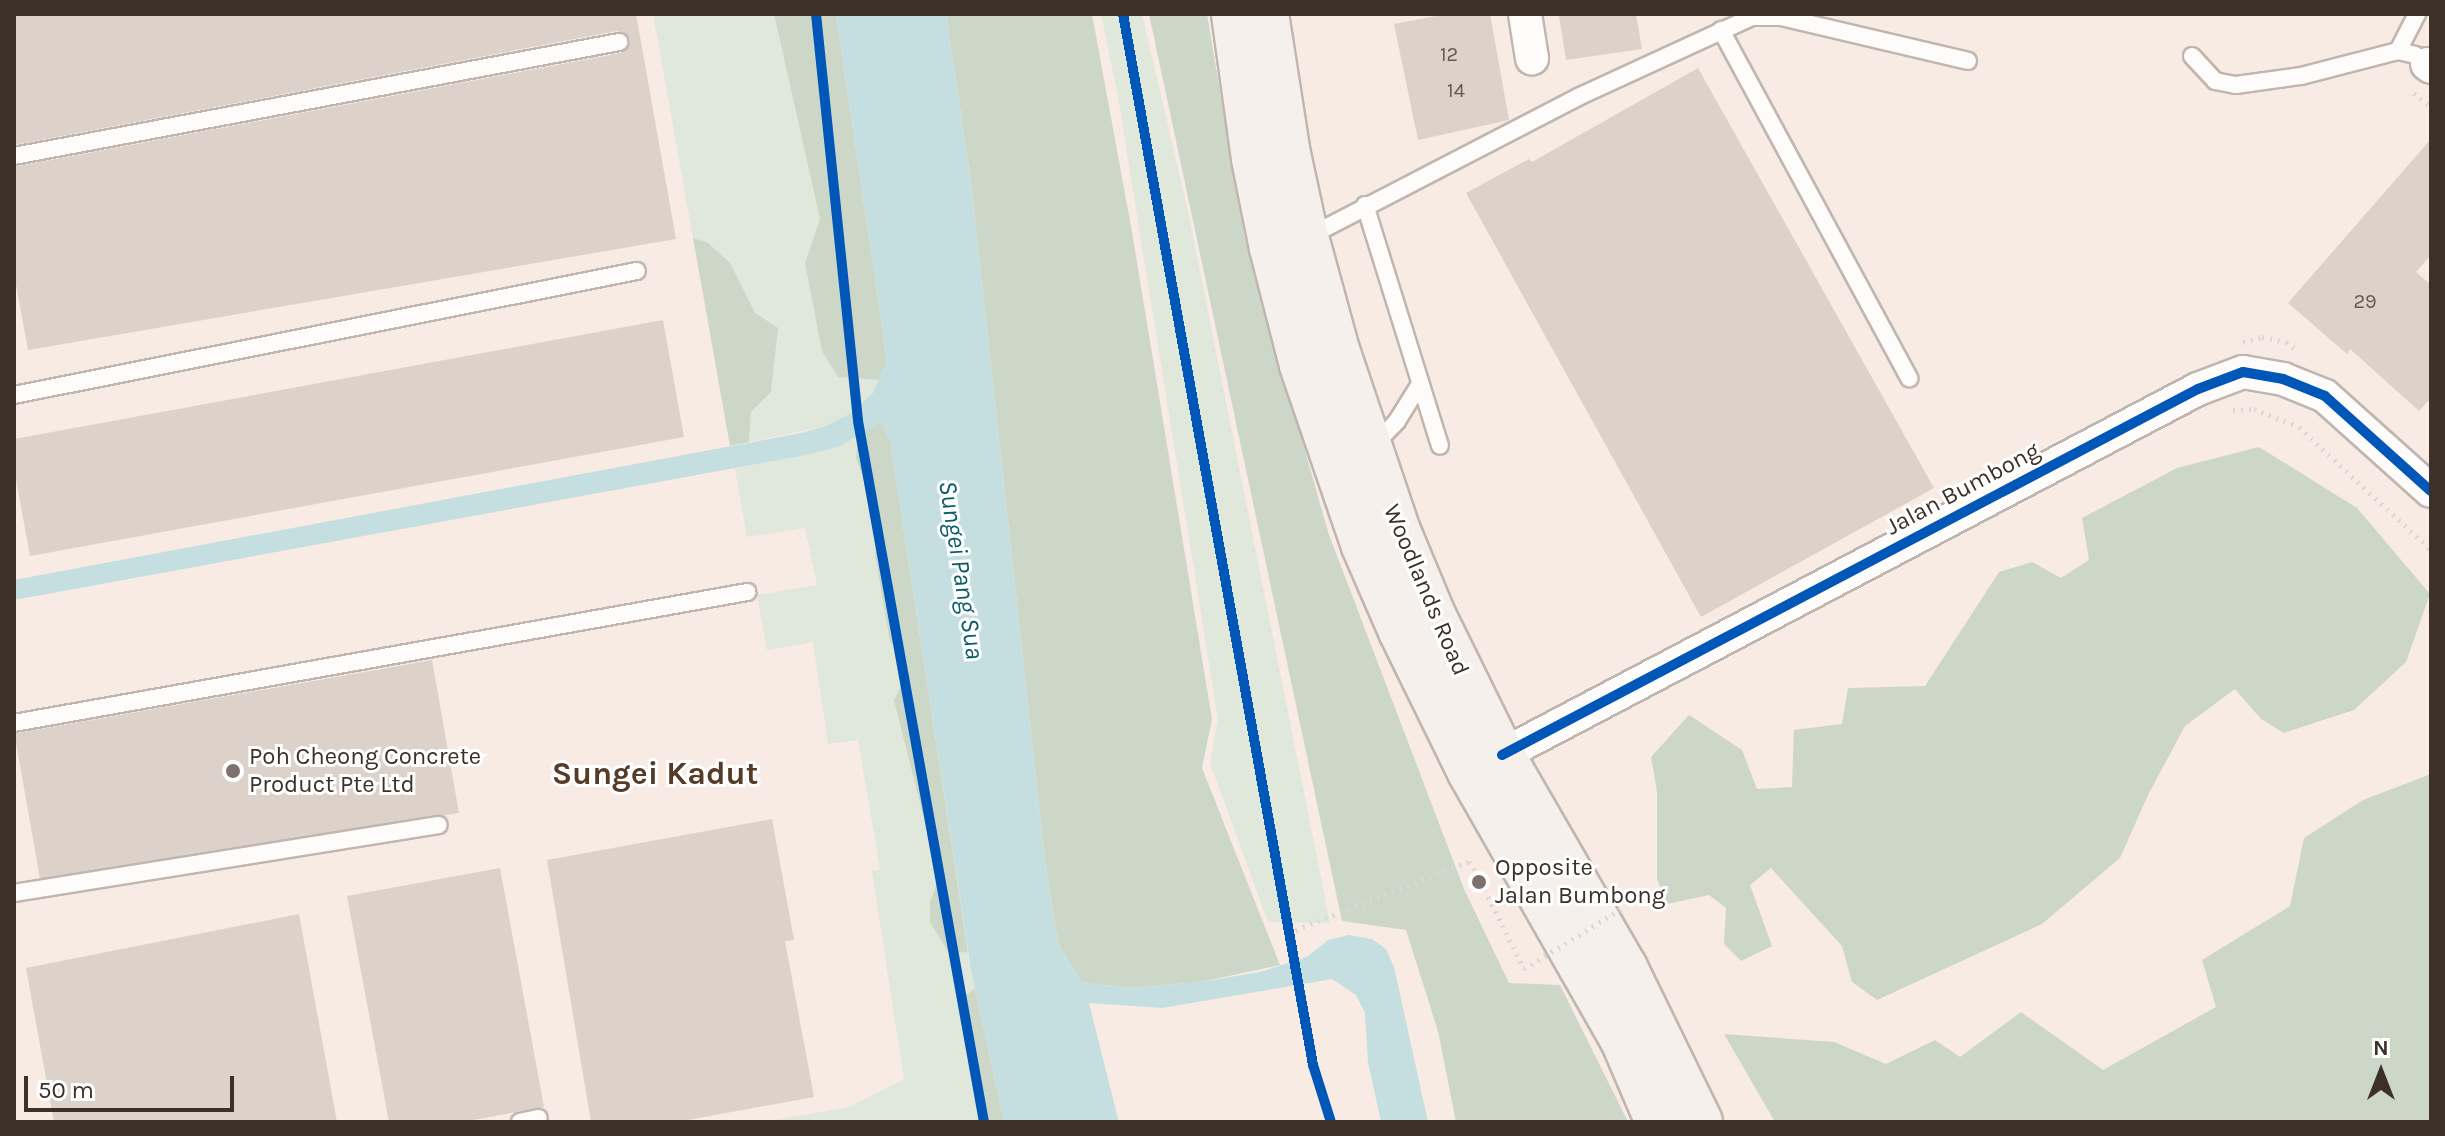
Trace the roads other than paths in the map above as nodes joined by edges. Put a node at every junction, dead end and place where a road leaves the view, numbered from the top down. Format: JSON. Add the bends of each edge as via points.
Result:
{"nodes":[{"id":1,"x":1234,"y":14,"type":"edge"},
{"id":2,"x":1266,"y":14,"type":"edge"},
{"id":3,"x":1525,"y":14,"type":"edge"},
{"id":4,"x":2417,"y":14,"type":"edge"},
{"id":5,"x":1721,"y":30,"type":"junction"},
{"id":6,"x":619,"y":42,"type":"dead end"},
{"id":7,"x":2398,"y":51,"type":"junction"},
{"id":8,"x":2192,"y":56,"type":"dead end"},
{"id":9,"x":1532,"y":58,"type":"dead end"},
{"id":10,"x":1968,"y":61,"type":"dead end"},
{"id":11,"x":2429,"y":66,"type":"edge"},
{"id":12,"x":14,"y":156,"type":"edge"},
{"id":13,"x":1365,"y":205,"type":"junction"},
{"id":14,"x":1306,"y":237,"type":"junction"},
{"id":15,"x":637,"y":271,"type":"dead end"},
{"id":16,"x":1909,"y":378,"type":"dead end"},
{"id":17,"x":1420,"y":384,"type":"junction"},
{"id":18,"x":14,"y":395,"type":"edge"},
{"id":19,"x":1440,"y":446,"type":"dead end"},
{"id":20,"x":1369,"y":451,"type":"junction"},
{"id":21,"x":2431,"y":491,"type":"edge"},
{"id":22,"x":747,"y":592,"type":"dead end"},
{"id":23,"x":14,"y":723,"type":"edge"},
{"id":24,"x":1502,"y":755,"type":"junction"},
{"id":25,"x":439,"y":825,"type":"dead end"},
{"id":26,"x":14,"y":893,"type":"edge"},
{"id":27,"x":539,"y":1118,"type":"dead end"},
{"id":28,"x":520,"y":1122,"type":"edge"},
{"id":29,"x":1658,"y":1122,"type":"edge"},
{"id":30,"x":1700,"y":1122,"type":"edge"}],
"edges":[{"from":1,"to":29,"type":"main road","name":"Woodlands Road","via":[[1272,248],[1302,365],[1364,546],[1470,772],[1623,1040]]},
{"from":2,"to":14,"type":"main road","name":"Woodlands Road"},
{"from":3,"to":9,"type":"street"},
{"from":4,"to":7,"type":"lane"},
{"from":5,"to":10,"type":"lane","via":[[1752,17],[1781,17]]},
{"from":5,"to":13,"type":"lane"},
{"from":5,"to":16,"type":"lane"},
{"from":6,"to":12,"type":"lane"},
{"from":7,"to":8,"type":"lane","via":[[2301,76],[2236,85],[2215,81]]},
{"from":7,"to":11,"type":"lane"},
{"from":13,"to":14,"type":"lane"},
{"from":13,"to":17,"type":"lane"},
{"from":14,"to":20,"type":"main road","name":"Woodlands Road"},
{"from":15,"to":18,"type":"lane"},
{"from":17,"to":19,"type":"lane"},
{"from":17,"to":20,"type":"lane","via":[[1397,421]]},
{"from":20,"to":24,"type":"main road","name":"Woodlands Road","via":[[1433,615]]},
{"from":21,"to":24,"type":"street","name":"Jalan Bumbong","via":[[2325,396],[2283,379],[2243,372],[2198,389]]},
{"from":22,"to":23,"type":"lane"},
{"from":24,"to":30,"type":"main road","name":"Woodlands Road","via":[[1625,968]]},
{"from":25,"to":26,"type":"lane"},
{"from":27,"to":28,"type":"lane"}]}
